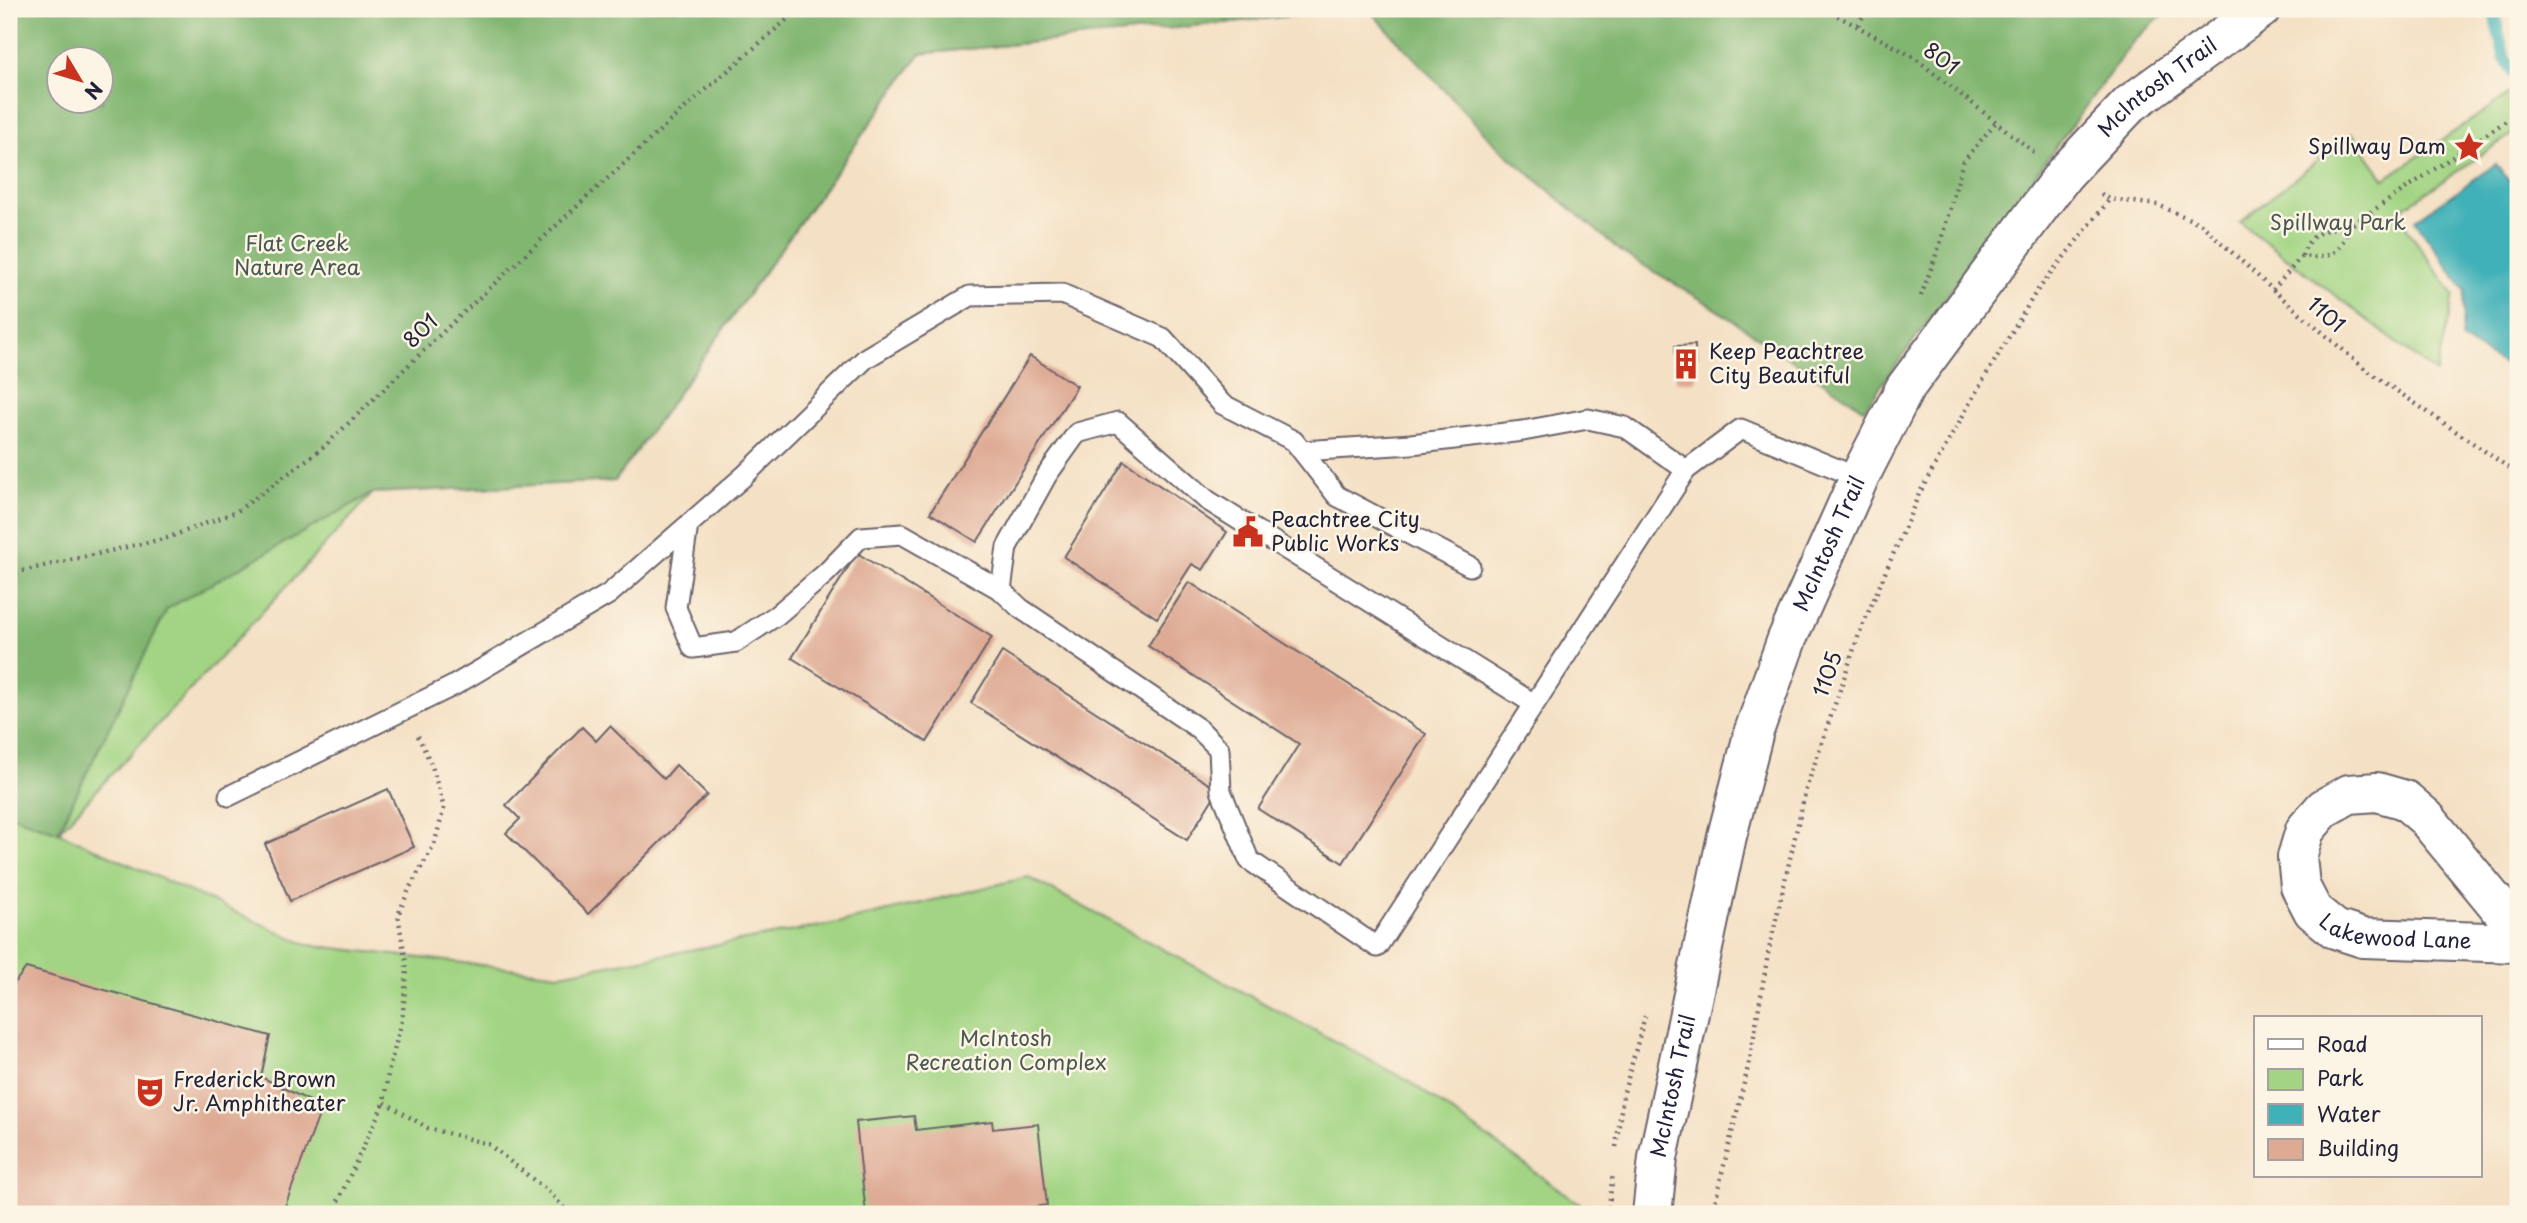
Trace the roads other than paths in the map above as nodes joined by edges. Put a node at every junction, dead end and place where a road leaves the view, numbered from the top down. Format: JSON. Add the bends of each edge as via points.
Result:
{"nodes":[{"id":1,"x":2261,"y":9,"type":"edge"},
{"id":2,"x":1302,"y":451,"type":"junction"},
{"id":3,"x":1686,"y":470,"type":"junction"},
{"id":4,"x":1859,"y":478,"type":"junction"},
{"id":5,"x":688,"y":525,"type":"junction"},
{"id":6,"x":1470,"y":566,"type":"dead end"},
{"id":7,"x":1001,"y":590,"type":"junction"},
{"id":8,"x":1534,"y":704,"type":"junction"},
{"id":9,"x":229,"y":796,"type":"dead end"},
{"id":10,"x":2518,"y":929,"type":"edge"},
{"id":11,"x":2518,"y":943,"type":"edge"},
{"id":12,"x":1652,"y":1214,"type":"edge"}],
"edges":[{"from":1,"to":4,"type":"street","name":"McIntosh Trail","via":[[2130,104],[2064,174],[1905,388]]},
{"from":2,"to":3,"type":"lane","via":[[1411,444],[1588,419],[1625,427]]},
{"from":2,"to":5,"type":"lane","via":[[1294,441],[1222,404],[1163,338],[1062,294],[970,296],[866,358]]},
{"from":2,"to":6,"type":"lane","via":[[1337,496]]},
{"from":3,"to":4,"type":"lane","via":[[1741,429]]},
{"from":3,"to":8,"type":"lane"},
{"from":4,"to":12,"type":"street","name":"McIntosh Trail","via":[[1787,639],[1754,731],[1661,1145]]},
{"from":5,"to":7,"type":"lane","via":[[677,608],[693,648],[736,642],[827,573],[861,537],[902,534]]},
{"from":5,"to":9,"type":"lane","via":[[609,594],[453,686]]},
{"from":7,"to":8,"type":"lane","via":[[1007,547],[1047,475],[1077,433],[1118,422],[1207,500]]},
{"from":7,"to":8,"type":"lane","via":[[1020,608],[1199,729],[1219,749],[1221,791],[1249,860],[1377,947]]},
{"from":10,"to":11,"type":"street","name":"Lakewood Lane","via":[[2426,818],[2405,800],[2377,792],[2349,794],[2324,808],[2305,830],[2297,857],[2300,886],[2313,911],[2335,929],[2363,938]]}]}
